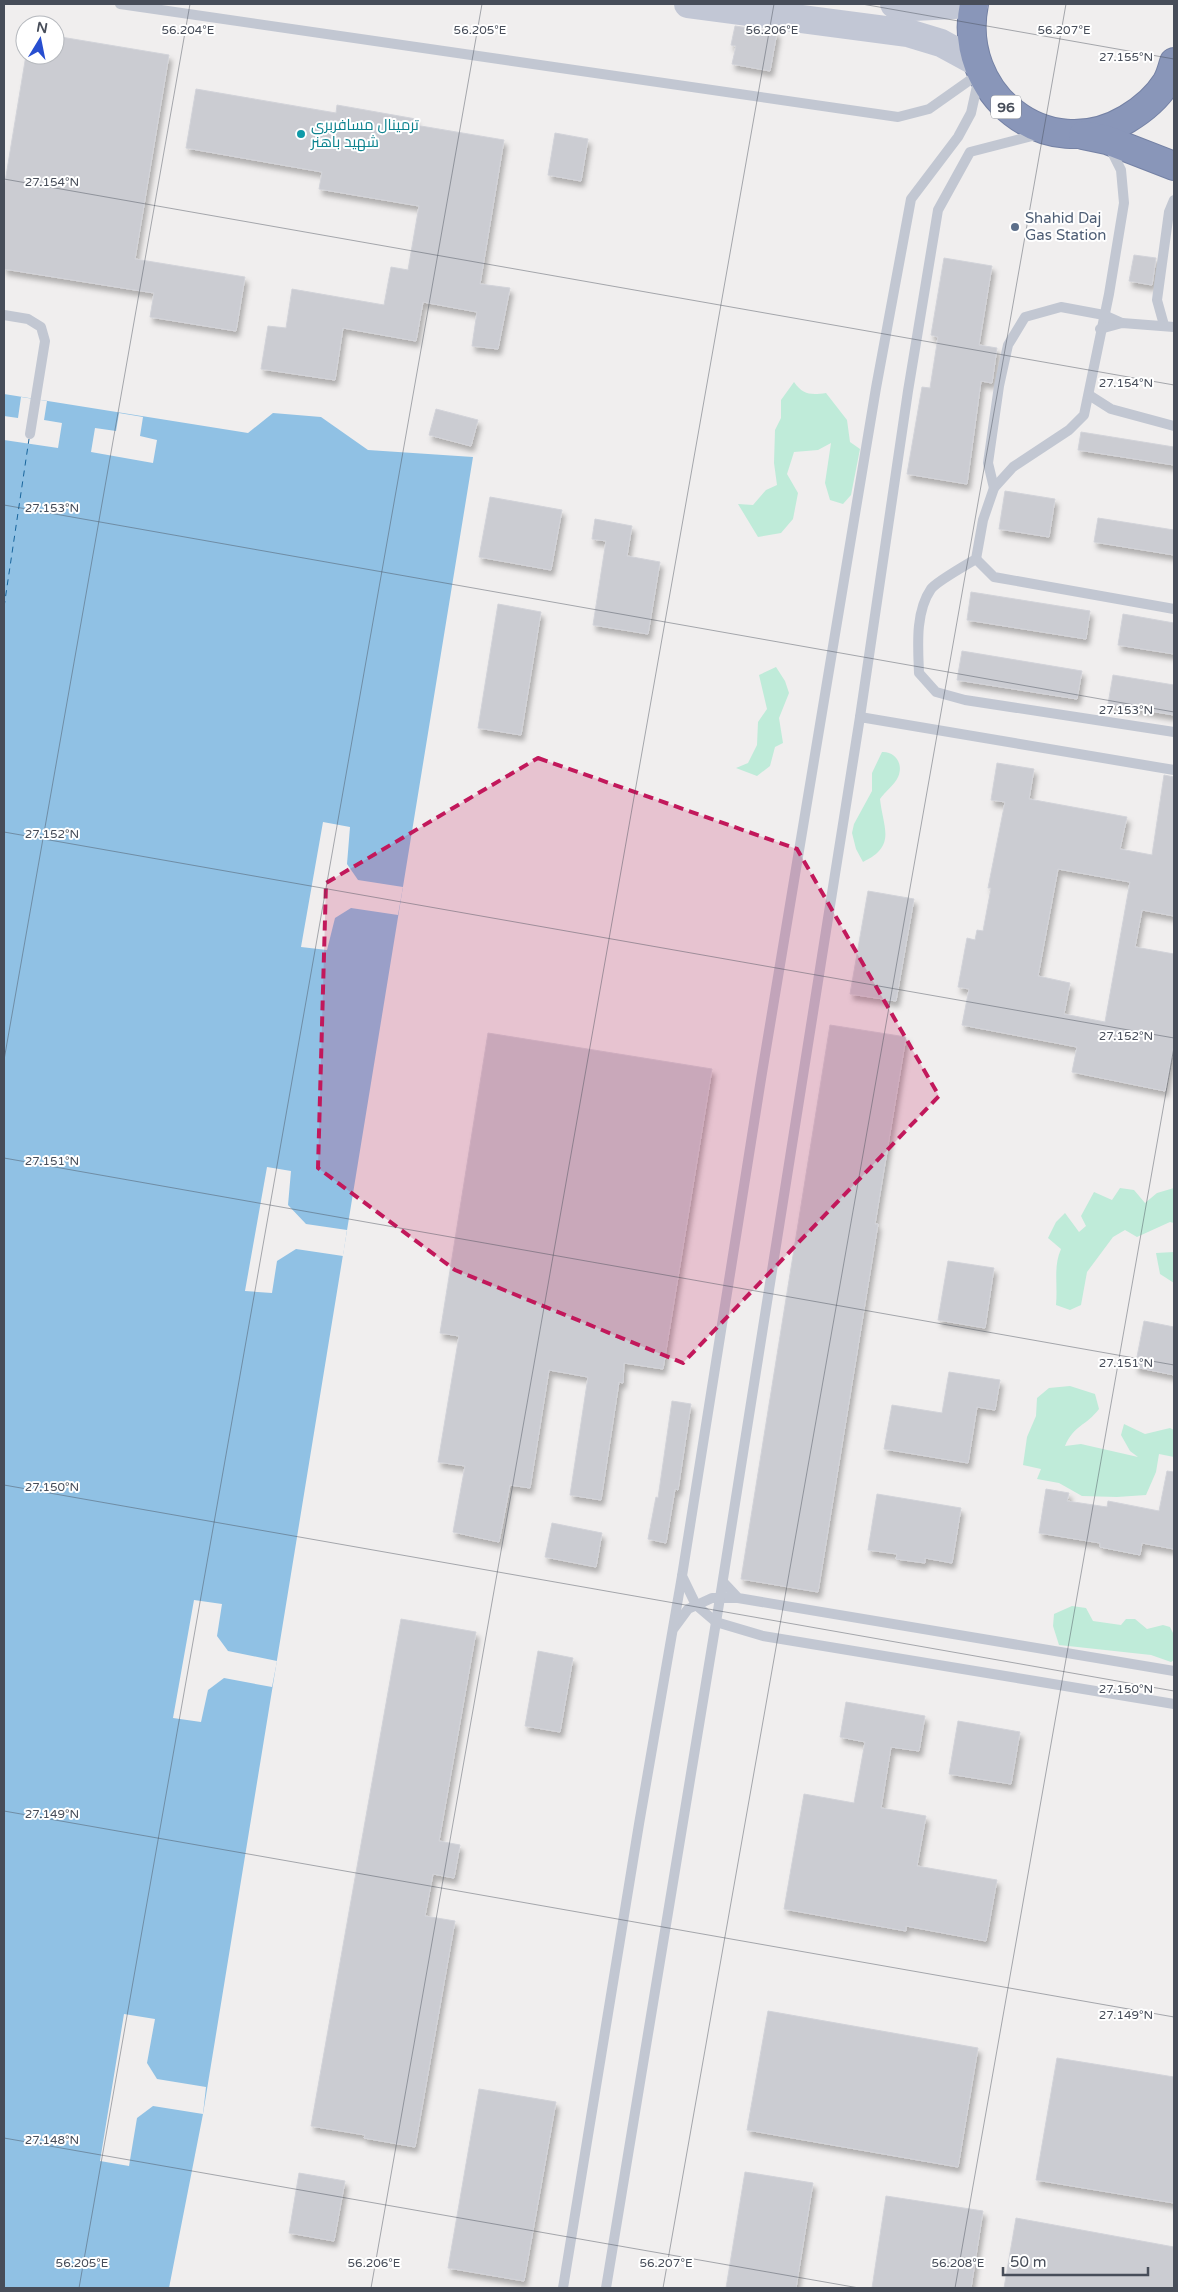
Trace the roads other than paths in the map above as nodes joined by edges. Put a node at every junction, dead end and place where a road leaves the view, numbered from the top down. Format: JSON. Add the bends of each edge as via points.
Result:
{"nodes":[{"id":1,"x":120,"y":4,"type":"edge"},
{"id":2,"x":688,"y":4,"type":"edge"},
{"id":3,"x":894,"y":4,"type":"edge"},
{"id":4,"x":974,"y":4,"type":"edge"},
{"id":5,"x":1174,"y":62,"type":"edge"},
{"id":6,"x":978,"y":68,"type":"junction"},
{"id":7,"x":1052,"y":131,"type":"junction"},
{"id":8,"x":1079,"y":134,"type":"junction"},
{"id":9,"x":1106,"y":140,"type":"junction"},
{"id":10,"x":1174,"y":166,"type":"edge"},
{"id":11,"x":1174,"y":200,"type":"edge"},
{"id":12,"x":4,"y":315,"type":"edge"},
{"id":13,"x":1104,"y":315,"type":"junction"},
{"id":14,"x":1122,"y":323,"type":"junction"},
{"id":15,"x":1169,"y":326,"type":"edge"},
{"id":16,"x":1100,"y":329,"type":"junction"},
{"id":17,"x":1088,"y":395,"type":"junction"},
{"id":18,"x":1174,"y":426,"type":"edge"},
{"id":19,"x":30,"y":434,"type":"dead end"},
{"id":20,"x":994,"y":488,"type":"junction"},
{"id":21,"x":976,"y":559,"type":"junction"},
{"id":22,"x":1174,"y":609,"type":"edge"},
{"id":23,"x":860,"y":717,"type":"junction"},
{"id":24,"x":1174,"y":732,"type":"edge"},
{"id":25,"x":1174,"y":770,"type":"edge"},
{"id":26,"x":682,"y":1576,"type":"junction"},
{"id":27,"x":723,"y":1582,"type":"junction"},
{"id":28,"x":720,"y":1598,"type":"junction"},
{"id":29,"x":738,"y":1598,"type":"junction"},
{"id":30,"x":696,"y":1605,"type":"junction"},
{"id":31,"x":716,"y":1622,"type":"junction"},
{"id":32,"x":673,"y":1630,"type":"junction"},
{"id":33,"x":1174,"y":1672,"type":"edge"},
{"id":34,"x":1174,"y":1704,"type":"edge"},
{"id":35,"x":563,"y":2288,"type":"edge"},
{"id":36,"x":606,"y":2288,"type":"edge"}],
"edges":[{"from":1,"to":6,"type":"lane","via":[[898,117],[929,110]]},
{"from":2,"to":6,"type":"street","via":[[908,33],[941,43]]},
{"from":3,"to":4,"type":"street"},
{"from":4,"to":6,"type":"highway","number":"96","via":[[972,43]]},
{"from":5,"to":8,"type":"highway","number":"96","via":[[1166,83],[1144,110],[1114,127]]},
{"from":6,"to":7,"type":"highway","number":"96","via":[[992,93],[1009,110],[1029,123]]},
{"from":6,"to":26,"type":"lane","via":[[970,113],[958,138],[911,199],[876,388],[772,1011]]},
{"from":7,"to":8,"type":"highway","number":"96"},
{"from":7,"to":23,"type":"lane","via":[[970,152],[938,210]]},
{"from":8,"to":9,"type":"highway","number":"96"},
{"from":9,"to":10,"type":"highway","number":"96"},
{"from":9,"to":13,"type":"lane","via":[[1121,170],[1124,203]]},
{"from":11,"to":15,"type":"lane","via":[[1169,212],[1157,300]]},
{"from":12,"to":19,"type":"lane","via":[[28,319],[41,327],[45,342]]},
{"from":13,"to":14,"type":"lane"},
{"from":13,"to":16,"type":"lane"},
{"from":13,"to":20,"type":"lane","via":[[1061,307],[1025,317],[1008,345],[999,386],[988,463]]},
{"from":14,"to":15,"type":"lane"},
{"from":14,"to":16,"type":"lane"},
{"from":16,"to":17,"type":"lane"},
{"from":17,"to":18,"type":"lane","via":[[1111,409]]},
{"from":17,"to":20,"type":"lane","via":[[1084,415],[1069,430],[1013,466]]},
{"from":20,"to":21,"type":"lane","via":[[983,520]]},
{"from":21,"to":22,"type":"lane","via":[[994,577]]},
{"from":21,"to":24,"type":"lane","via":[[931,588],[922,611],[919,673],[936,692],[965,700]]},
{"from":23,"to":25,"type":"lane"},
{"from":23,"to":27,"type":"lane"},
{"from":26,"to":30,"type":"lane"},
{"from":26,"to":32,"type":"lane"},
{"from":27,"to":28,"type":"lane"},
{"from":27,"to":29,"type":"lane"},
{"from":28,"to":29,"type":"lane"},
{"from":28,"to":30,"type":"lane"},
{"from":28,"to":31,"type":"lane"},
{"from":29,"to":33,"type":"lane"},
{"from":30,"to":31,"type":"lane"},
{"from":30,"to":32,"type":"lane","via":[[688,1609]]},
{"from":31,"to":34,"type":"lane","via":[[763,1636]]},
{"from":31,"to":36,"type":"lane"},
{"from":32,"to":35,"type":"lane"}]}
